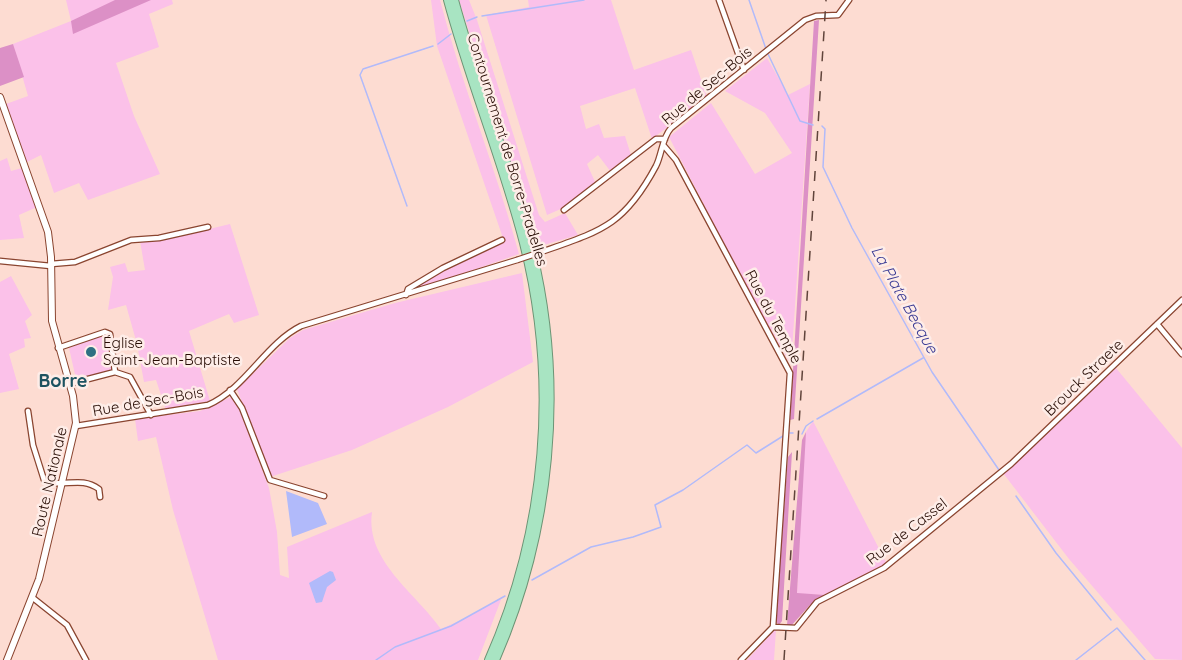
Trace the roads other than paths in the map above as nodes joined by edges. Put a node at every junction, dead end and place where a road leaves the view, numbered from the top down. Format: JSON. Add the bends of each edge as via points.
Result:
{"nodes":[{"id":1,"x":448,"y":0,"type":"edge"},
{"id":2,"x":454,"y":0,"type":"edge"},
{"id":3,"x":719,"y":0,"type":"edge"},
{"id":4,"x":849,"y":0,"type":"edge"},
{"id":5,"x":744,"y":70,"type":"junction"},
{"id":6,"x":0,"y":97,"type":"edge"},
{"id":7,"x":665,"y":139,"type":"junction"},
{"id":8,"x":664,"y":146,"type":"junction"},
{"id":9,"x":564,"y":210,"type":"dead end"},
{"id":10,"x":208,"y":227,"type":"dead end"},
{"id":11,"x":502,"y":240,"type":"dead end"},
{"id":12,"x":0,"y":261,"type":"edge"},
{"id":13,"x":51,"y":265,"type":"junction"},
{"id":14,"x":406,"y":295,"type":"junction"},
{"id":15,"x":1182,"y":300,"type":"edge"},
{"id":16,"x":1157,"y":324,"type":"junction"},
{"id":17,"x":58,"y":348,"type":"junction"},
{"id":18,"x":1182,"y":354,"type":"edge"},
{"id":19,"x":115,"y":372,"type":"junction"},
{"id":20,"x":69,"y":384,"type":"junction"},
{"id":21,"x":230,"y":390,"type":"junction"},
{"id":22,"x":28,"y":411,"type":"dead end"},
{"id":23,"x":151,"y":415,"type":"junction"},
{"id":24,"x":76,"y":426,"type":"junction"},
{"id":25,"x":1001,"y":472,"type":"joint"},
{"id":26,"x":60,"y":483,"type":"junction"},
{"id":27,"x":324,"y":496,"type":"dead end"},
{"id":28,"x":100,"y":497,"type":"dead end"},
{"id":29,"x":33,"y":598,"type":"junction"},
{"id":30,"x":772,"y":627,"type":"junction"},
{"id":31,"x":7,"y":660,"type":"edge"},
{"id":32,"x":86,"y":660,"type":"edge"},
{"id":33,"x":489,"y":660,"type":"edge"},
{"id":34,"x":495,"y":660,"type":"edge"},
{"id":35,"x":741,"y":660,"type":"edge"}],
"edges":[{"from":1,"to":33,"type":"highway","name":"Contournement de Borre-Pradelles","via":[[524,243],[542,354],[542,444],[534,513],[514,593]]},
{"from":2,"to":34,"type":"highway","via":[[530,244],[542,303],[548,363],[549,431],[539,514],[522,588]]},
{"from":3,"to":5,"type":"street"},
{"from":4,"to":5,"type":"street","name":"Rue de Sec-Bois","via":[[836,15],[804,20]]},
{"from":5,"to":7,"type":"street","name":"Rue de Sec-Bois","via":[[670,128]]},
{"from":6,"to":13,"type":"street","name":"Route Nationale","via":[[45,221]]},
{"from":7,"to":8,"type":"street","name":"Rue de Sec-Bois"},
{"from":7,"to":9,"type":"street","name":"Rue de Sec-Bois","via":[[656,139]]},
{"from":8,"to":14,"type":"street","name":"Rue de Sec-Bois","bridge":true,"via":[[643,190],[619,218],[595,233]]},
{"from":8,"to":30,"type":"street","name":"Rue du Temple","via":[[678,163],[790,373]]},
{"from":10,"to":13,"type":"street","via":[[134,239],[72,262]]},
{"from":11,"to":14,"type":"street","name":"Rue de Sec-Bois","via":[[432,274],[408,289]]},
{"from":12,"to":13,"type":"street"},
{"from":13,"to":17,"type":"street","name":"Route Nationale","via":[[51,305]]},
{"from":14,"to":21,"type":"street","name":"Rue de Sec-Bois","via":[[299,327]]},
{"from":15,"to":16,"type":"street","name":"Brouck Straete"},
{"from":16,"to":18,"type":"street"},
{"from":16,"to":25,"type":"street","name":"Brouck Straete"},
{"from":17,"to":19,"type":"street","via":[[108,332]]},
{"from":17,"to":20,"type":"street","name":"Route Nationale"},
{"from":19,"to":20,"type":"street"},
{"from":19,"to":23,"type":"street","via":[[130,377]]},
{"from":20,"to":24,"type":"street","name":"Route Nationale"},
{"from":21,"to":23,"type":"street","name":"Rue de Sec-Bois","via":[[205,406]]},
{"from":21,"to":27,"type":"street","via":[[241,405],[270,480]]},
{"from":22,"to":26,"type":"street","via":[[33,445],[44,478]]},
{"from":23,"to":24,"type":"street","name":"Rue de Sec-Bois"},
{"from":24,"to":26,"type":"street","name":"Route Nationale"},
{"from":25,"to":30,"type":"street","name":"Rue de Cassel","via":[[884,568],[817,602],[797,627]]},
{"from":26,"to":28,"type":"street","via":[[86,481],[99,490]]},
{"from":26,"to":29,"type":"street","name":"Route Nationale","via":[[50,539]]},
{"from":29,"to":31,"type":"street","name":"Route Nationale"},
{"from":29,"to":32,"type":"street","via":[[67,625]]},
{"from":30,"to":35,"type":"street"}]}
